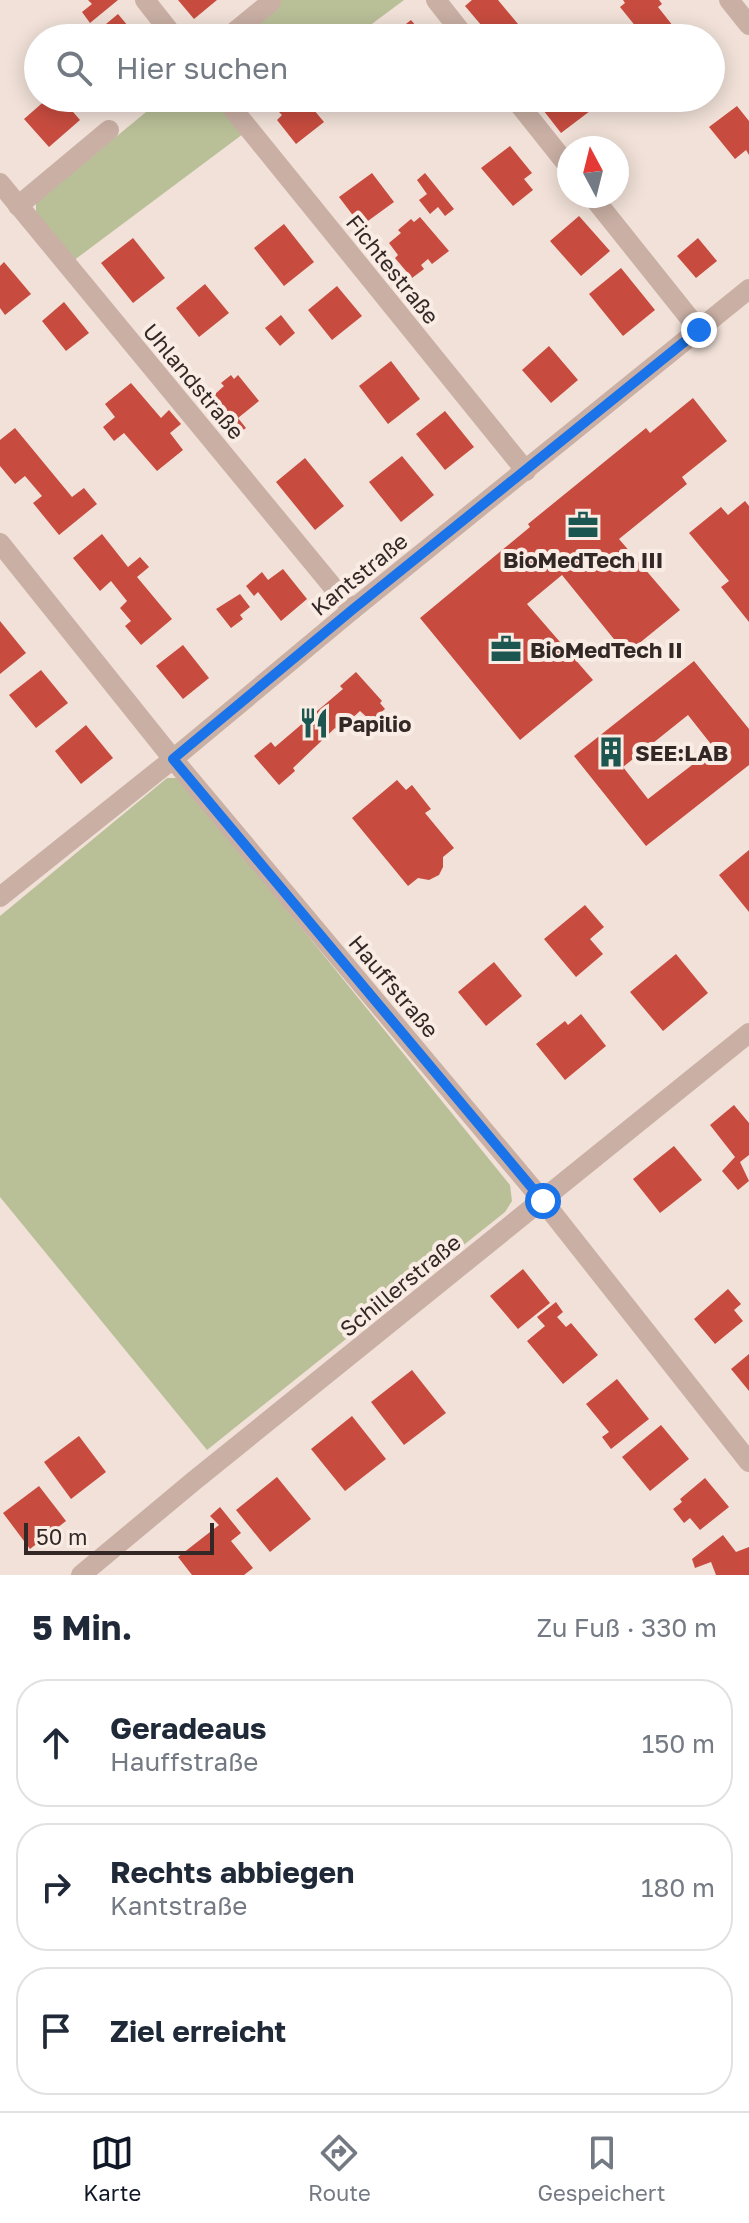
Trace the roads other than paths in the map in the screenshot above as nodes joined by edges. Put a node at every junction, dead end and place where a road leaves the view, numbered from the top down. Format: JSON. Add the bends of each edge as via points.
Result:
{"nodes":[{"id":1,"x":145,"y":0,"type":"edge"},
{"id":2,"x":436,"y":0,"type":"edge"},
{"id":3,"x":729,"y":0,"type":"edge"},
{"id":4,"x":271,"y":2,"type":"edge"},
{"id":5,"x":164,"y":24,"type":"edge"},
{"id":6,"x":244,"y":24,"type":"edge"},
{"id":7,"x":455,"y":24,"type":"edge"},
{"id":8,"x":749,"y":25,"type":"edge"},
{"id":9,"x":235,"y":112,"type":"edge"},
{"id":10,"x":525,"y":112,"type":"edge"},
{"id":11,"x":109,"y":130,"type":"dead end"},
{"id":12,"x":557,"y":152,"type":"edge"},
{"id":13,"x":0,"y":183,"type":"edge"},
{"id":14,"x":18,"y":206,"type":"junction"},
{"id":15,"x":602,"y":208,"type":"edge"},
{"id":16,"x":749,"y":289,"type":"edge"},
{"id":17,"x":699,"y":330,"type":"junction"},
{"id":18,"x":526,"y":471,"type":"junction"},
{"id":19,"x":0,"y":543,"type":"edge"},
{"id":20,"x":352,"y":610,"type":"junction"},
{"id":21,"x":173,"y":759,"type":"junction"},
{"id":22,"x":0,"y":897,"type":"edge"},
{"id":23,"x":749,"y":1033,"type":"edge"},
{"id":24,"x":543,"y":1201,"type":"junction"},
{"id":25,"x":749,"y":1462,"type":"edge"},
{"id":26,"x":81,"y":1575,"type":"edge"}],
"edges":[{"from":1,"to":5,"type":"street"},
{"from":2,"to":7,"type":"street"},
{"from":3,"to":8,"type":"street"},
{"from":4,"to":6,"type":"street"},
{"from":9,"to":18,"type":"street","name":"Fichtestraße"},
{"from":10,"to":12,"type":"street"},
{"from":11,"to":14,"type":"street"},
{"from":13,"to":14,"type":"street","name":"Uhlandstraße"},
{"from":14,"to":20,"type":"street","name":"Uhlandstraße"},
{"from":15,"to":17,"type":"street"},
{"from":16,"to":17,"type":"street","name":"Kantstraße"},
{"from":17,"to":18,"type":"street","name":"Kantstraße"},
{"from":18,"to":20,"type":"street","name":"Kantstraße"},
{"from":19,"to":21,"type":"street","name":"Hauffstraße"},
{"from":20,"to":21,"type":"street","name":"Kantstraße"},
{"from":21,"to":22,"type":"street","name":"Kantstraße"},
{"from":21,"to":24,"type":"street","name":"Hauffstraße"},
{"from":23,"to":24,"type":"street","name":"Schillerstraße"},
{"from":24,"to":25,"type":"street","name":"Hauffstraße"},
{"from":24,"to":26,"type":"street","name":"Schillerstraße"}]}
